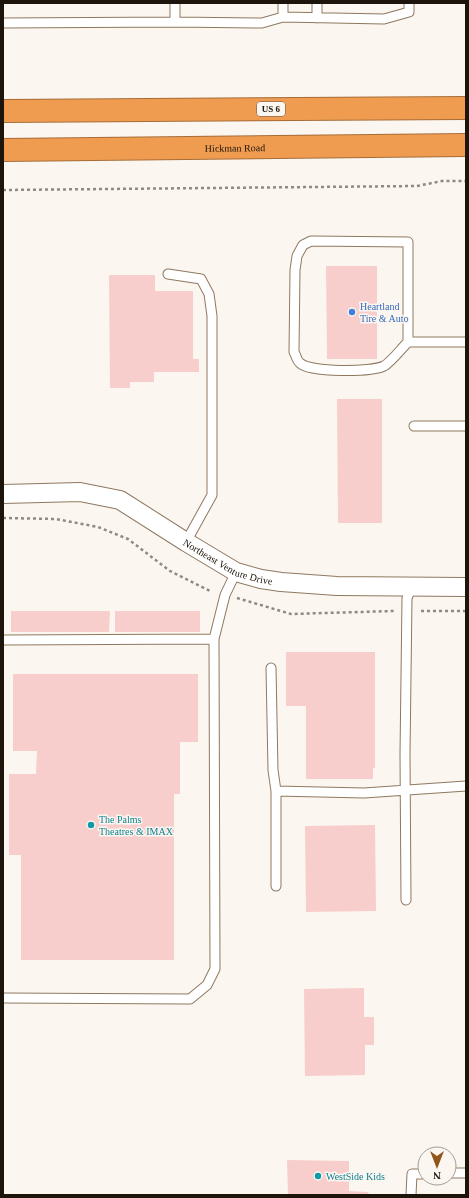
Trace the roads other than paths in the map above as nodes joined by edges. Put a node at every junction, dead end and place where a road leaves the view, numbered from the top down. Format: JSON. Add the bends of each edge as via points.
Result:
{"nodes":[{"id":1,"x":175,"y":3,"type":"edge"},
{"id":2,"x":283,"y":3,"type":"edge"},
{"id":3,"x":317,"y":3,"type":"edge"},
{"id":4,"x":409,"y":3,"type":"edge"},
{"id":5,"x":283,"y":17,"type":"junction"},
{"id":6,"x":317,"y":18,"type":"junction"},
{"id":7,"x":175,"y":22,"type":"junction"},
{"id":8,"x":3,"y":23,"type":"edge"},
{"id":9,"x":466,"y":108,"type":"edge"},
{"id":10,"x":3,"y":111,"type":"edge"},
{"id":11,"x":466,"y":145,"type":"edge"},
{"id":12,"x":3,"y":150,"type":"edge"},
{"id":13,"x":168,"y":274,"type":"dead end"},
{"id":14,"x":408,"y":342,"type":"junction"},
{"id":15,"x":466,"y":342,"type":"edge"},
{"id":16,"x":414,"y":426,"type":"dead end"},
{"id":17,"x":466,"y":426,"type":"edge"},
{"id":18,"x":3,"y":494,"type":"edge"},
{"id":19,"x":186,"y":542,"type":"junction"},
{"id":20,"x":236,"y":572,"type":"junction"},
{"id":21,"x":412,"y":587,"type":"junction"},
{"id":22,"x":466,"y":587,"type":"edge"},
{"id":23,"x":214,"y":639,"type":"junction"},
{"id":24,"x":3,"y":640,"type":"edge"},
{"id":25,"x":271,"y":668,"type":"dead end"},
{"id":26,"x":466,"y":786,"type":"edge"},
{"id":27,"x":405,"y":790,"type":"junction"},
{"id":28,"x":276,"y":792,"type":"junction"},
{"id":29,"x":276,"y":886,"type":"dead end"},
{"id":30,"x":406,"y":900,"type":"dead end"},
{"id":31,"x":3,"y":998,"type":"edge"},
{"id":32,"x":417,"y":1174,"type":"edge"},
{"id":33,"x":411,"y":1195,"type":"edge"}],
"edges":[{"from":1,"to":7,"type":"lane"},
{"from":2,"to":5,"type":"lane"},
{"from":3,"to":6,"type":"lane"},
{"from":4,"to":6,"type":"lane","via":[[409,12],[384,19]]},
{"from":5,"to":6,"type":"lane"},
{"from":5,"to":7,"type":"lane","via":[[262,23]]},
{"from":7,"to":8,"type":"lane"},
{"from":9,"to":10,"type":"highway","number":"US 6"},
{"from":11,"to":12,"type":"highway","name":"Hickman Road"},
{"from":13,"to":19,"type":"lane","via":[[201,279],[210,294],[212,316],[212,495]]},
{"from":14,"to":14,"type":"lane","via":[[408,242],[311,241],[303,245],[297,256],[295,270],[294,352],[299,363],[324,370],[371,370],[385,366]]},
{"from":14,"to":15,"type":"lane"},
{"from":16,"to":17,"type":"lane"},
{"from":18,"to":19,"type":"street","name":"Northeast Venture Drive","via":[[80,492],[120,500]]},
{"from":19,"to":20,"type":"street","name":"Northeast Venture Drive"},
{"from":20,"to":21,"type":"street","name":"Northeast Venture Drive","via":[[281,582]]},
{"from":20,"to":23,"type":"lane","via":[[225,595]]},
{"from":21,"to":22,"type":"street","name":"Northeast Venture Drive"},
{"from":21,"to":27,"type":"lane","via":[[407,598]]},
{"from":23,"to":24,"type":"lane"},
{"from":23,"to":31,"type":"lane","via":[[215,969],[207,985],[190,999]]},
{"from":25,"to":28,"type":"lane","via":[[273,770]]},
{"from":26,"to":27,"type":"lane"},
{"from":27,"to":28,"type":"lane","via":[[364,793]]},
{"from":27,"to":30,"type":"lane"},
{"from":28,"to":29,"type":"lane"},
{"from":32,"to":33,"type":"lane","via":[[412,1174]]}]}
